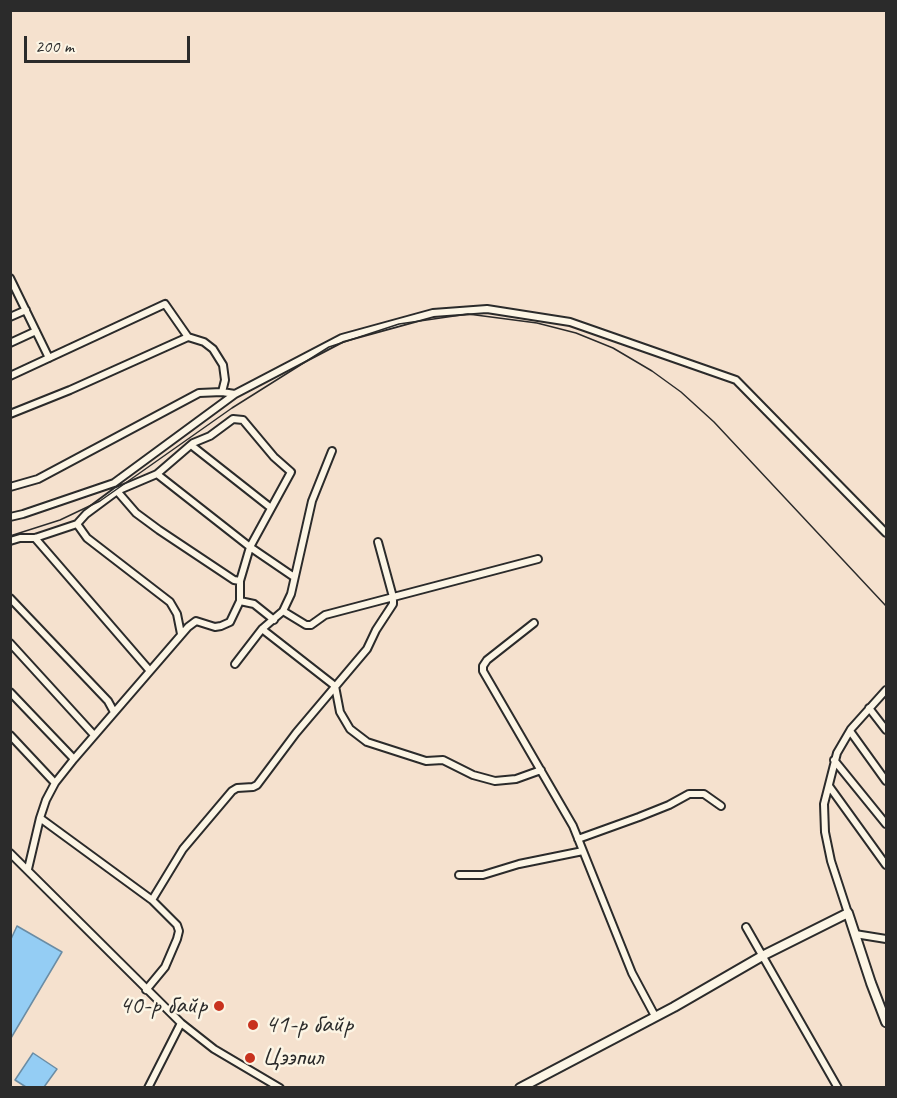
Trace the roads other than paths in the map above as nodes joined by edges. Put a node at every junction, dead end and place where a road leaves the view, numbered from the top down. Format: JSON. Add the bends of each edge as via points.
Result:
{"nodes":[{"id":1,"x":11,"y":278,"type":"edge"},
{"id":2,"x":26,"y":310,"type":"junction"},
{"id":3,"x":10,"y":317,"type":"edge"},
{"id":4,"x":36,"y":331,"type":"junction"},
{"id":5,"x":188,"y":337,"type":"junction"},
{"id":6,"x":10,"y":343,"type":"edge"},
{"id":7,"x":49,"y":358,"type":"junction"},
{"id":8,"x":10,"y":376,"type":"edge"},
{"id":9,"x":222,"y":392,"type":"junction"},
{"id":10,"x":235,"y":394,"type":"junction"},
{"id":11,"x":10,"y":414,"type":"edge"},
{"id":12,"x":191,"y":445,"type":"junction"},
{"id":13,"x":332,"y":451,"type":"dead end"},
{"id":14,"x":157,"y":474,"type":"junction"},
{"id":15,"x":10,"y":487,"type":"edge"},
{"id":16,"x":117,"y":491,"type":"junction"},
{"id":17,"x":271,"y":508,"type":"junction"},
{"id":18,"x":10,"y":517,"type":"edge"},
{"id":19,"x":77,"y":524,"type":"junction"},
{"id":20,"x":886,"y":533,"type":"edge"},
{"id":21,"x":35,"y":538,"type":"junction"},
{"id":22,"x":10,"y":541,"type":"edge"},
{"id":23,"x":378,"y":542,"type":"dead end"},
{"id":24,"x":250,"y":547,"type":"junction"},
{"id":25,"x":538,"y":559,"type":"dead end"},
{"id":26,"x":294,"y":577,"type":"junction"},
{"id":27,"x":240,"y":581,"type":"junction"},
{"id":28,"x":393,"y":597,"type":"junction"},
{"id":29,"x":10,"y":598,"type":"edge"},
{"id":30,"x":240,"y":601,"type":"junction"},
{"id":31,"x":284,"y":611,"type":"junction"},
{"id":32,"x":274,"y":620,"type":"junction"},
{"id":33,"x":534,"y":623,"type":"dead end"},
{"id":34,"x":262,"y":628,"type":"junction"},
{"id":35,"x":181,"y":634,"type":"junction"},
{"id":36,"x":10,"y":643,"type":"edge"},
{"id":37,"x":235,"y":664,"type":"dead end"},
{"id":38,"x":150,"y":671,"type":"junction"},
{"id":39,"x":335,"y":686,"type":"junction"},
{"id":40,"x":886,"y":690,"type":"edge"},
{"id":41,"x":10,"y":692,"type":"edge"},
{"id":42,"x":869,"y":708,"type":"junction"},
{"id":43,"x":114,"y":712,"type":"junction"},
{"id":44,"x":886,"y":730,"type":"edge"},
{"id":45,"x":850,"y":731,"type":"junction"},
{"id":46,"x":10,"y":735,"type":"edge"},
{"id":47,"x":94,"y":735,"type":"junction"},
{"id":48,"x":74,"y":759,"type":"junction"},
{"id":49,"x":834,"y":760,"type":"junction"},
{"id":50,"x":541,"y":770,"type":"junction"},
{"id":51,"x":886,"y":781,"type":"edge"},
{"id":52,"x":55,"y":783,"type":"junction"},
{"id":53,"x":829,"y":786,"type":"junction"},
{"id":54,"x":721,"y":806,"type":"dead end"},
{"id":55,"x":40,"y":818,"type":"junction"},
{"id":56,"x":886,"y":824,"type":"edge"},
{"id":57,"x":578,"y":839,"type":"junction"},
{"id":58,"x":583,"y":851,"type":"junction"},
{"id":59,"x":10,"y":853,"type":"edge"},
{"id":60,"x":886,"y":865,"type":"edge"},
{"id":61,"x":28,"y":869,"type":"junction"},
{"id":62,"x":459,"y":875,"type":"dead end"},
{"id":63,"x":152,"y":900,"type":"junction"},
{"id":64,"x":848,"y":913,"type":"junction"},
{"id":65,"x":747,"y":927,"type":"dead end"},
{"id":66,"x":855,"y":934,"type":"junction"},
{"id":67,"x":886,"y":939,"type":"edge"},
{"id":68,"x":764,"y":955,"type":"junction"},
{"id":69,"x":146,"y":990,"type":"junction"},
{"id":70,"x":655,"y":1016,"type":"junction"},
{"id":71,"x":886,"y":1022,"type":"edge"},
{"id":72,"x":180,"y":1023,"type":"junction"},
{"id":73,"x":148,"y":1088,"type":"edge"},
{"id":74,"x":280,"y":1088,"type":"edge"},
{"id":75,"x":520,"y":1088,"type":"edge"},
{"id":76,"x":838,"y":1088,"type":"edge"}],
"edges":[{"from":1,"to":2,"type":"street"},
{"from":2,"to":3,"type":"street"},
{"from":2,"to":4,"type":"street"},
{"from":4,"to":6,"type":"street"},
{"from":4,"to":7,"type":"street"},
{"from":5,"to":7,"type":"street","via":[[165,304]]},
{"from":5,"to":9,"type":"street","via":[[213,349],[223,365]]},
{"from":5,"to":11,"type":"street"},
{"from":7,"to":8,"type":"street"},
{"from":9,"to":10,"type":"street"},
{"from":9,"to":15,"type":"street","via":[[199,393],[38,479]]},
{"from":10,"to":18,"type":"street","via":[[114,483]]},
{"from":10,"to":20,"type":"street","via":[[342,338],[433,313],[487,309],[570,322],[736,380]]},
{"from":12,"to":14,"type":"street"},
{"from":12,"to":17,"type":"street"},
{"from":12,"to":17,"type":"street","via":[[233,419],[243,420],[291,472]]},
{"from":13,"to":26,"type":"street","via":[[312,501]]},
{"from":14,"to":16,"type":"street"},
{"from":14,"to":24,"type":"street"},
{"from":16,"to":19,"type":"street"},
{"from":16,"to":27,"type":"street","via":[[136,513],[159,530]]},
{"from":17,"to":24,"type":"street"},
{"from":19,"to":21,"type":"street"},
{"from":19,"to":35,"type":"street","via":[[87,538],[170,602]]},
{"from":21,"to":22,"type":"street"},
{"from":21,"to":38,"type":"street"},
{"from":23,"to":28,"type":"street"},
{"from":24,"to":26,"type":"street"},
{"from":24,"to":27,"type":"street"},
{"from":25,"to":28,"type":"street"},
{"from":26,"to":31,"type":"street"},
{"from":27,"to":30,"type":"street"},
{"from":28,"to":31,"type":"street","via":[[325,615],[311,625]]},
{"from":28,"to":39,"type":"street","via":[[393,604],[367,649]]},
{"from":29,"to":43,"type":"street"},
{"from":30,"to":32,"type":"street","via":[[254,604]]},
{"from":30,"to":35,"type":"street","via":[[230,622],[215,627],[196,621]]},
{"from":31,"to":32,"type":"street"},
{"from":32,"to":34,"type":"street"},
{"from":33,"to":50,"type":"street","via":[[487,660],[483,671]]},
{"from":34,"to":37,"type":"street"},
{"from":34,"to":39,"type":"street"},
{"from":35,"to":38,"type":"street"},
{"from":36,"to":47,"type":"street"},
{"from":38,"to":43,"type":"street"},
{"from":39,"to":50,"type":"street","via":[[340,712],[350,729],[367,742],[426,760],[443,760],[495,781]]},
{"from":39,"to":63,"type":"street","via":[[257,784],[232,791],[183,849]]},
{"from":40,"to":42,"type":"street"},
{"from":41,"to":48,"type":"street"},
{"from":42,"to":44,"type":"street"},
{"from":42,"to":45,"type":"street"},
{"from":43,"to":47,"type":"street"},
{"from":45,"to":49,"type":"street"},
{"from":45,"to":51,"type":"street"},
{"from":46,"to":52,"type":"street"},
{"from":47,"to":48,"type":"street"},
{"from":48,"to":52,"type":"street"},
{"from":49,"to":53,"type":"street"},
{"from":49,"to":56,"type":"street"},
{"from":50,"to":57,"type":"street"},
{"from":52,"to":55,"type":"street"},
{"from":53,"to":60,"type":"street"},
{"from":53,"to":64,"type":"street","via":[[824,804],[825,832]]},
{"from":54,"to":57,"type":"street","via":[[704,794],[689,794]]},
{"from":55,"to":61,"type":"street"},
{"from":55,"to":63,"type":"street"},
{"from":57,"to":58,"type":"street"},
{"from":58,"to":62,"type":"street","via":[[483,875]]},
{"from":58,"to":70,"type":"street","via":[[632,973]]},
{"from":59,"to":61,"type":"street"},
{"from":61,"to":69,"type":"street"},
{"from":63,"to":69,"type":"street","via":[[179,931],[165,967]]},
{"from":64,"to":66,"type":"street"},
{"from":64,"to":68,"type":"street"},
{"from":65,"to":68,"type":"street"},
{"from":66,"to":67,"type":"street"},
{"from":66,"to":71,"type":"street"},
{"from":68,"to":70,"type":"street"},
{"from":68,"to":76,"type":"street"},
{"from":69,"to":72,"type":"street"},
{"from":70,"to":75,"type":"street"},
{"from":72,"to":73,"type":"street"},
{"from":72,"to":74,"type":"street","via":[[214,1049]]}]}
